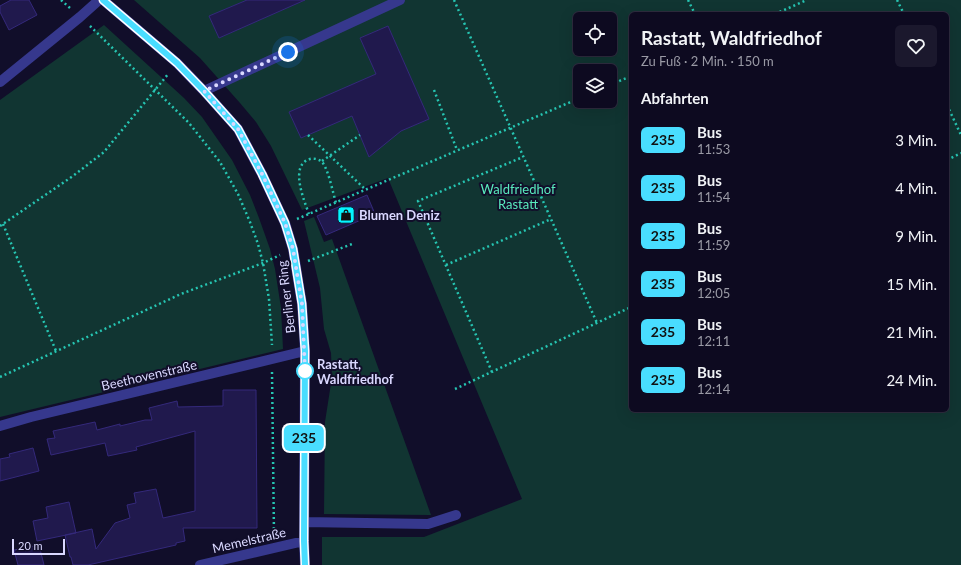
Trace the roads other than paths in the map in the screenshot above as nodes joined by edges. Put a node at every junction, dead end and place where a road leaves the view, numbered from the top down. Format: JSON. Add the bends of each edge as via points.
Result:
{"nodes":[{"id":1,"x":99,"y":0,"type":"edge"},
{"id":2,"x":103,"y":0,"type":"edge"},
{"id":3,"x":400,"y":0,"type":"edge"},
{"id":4,"x":0,"y":82,"type":"edge"},
{"id":5,"x":204,"y":91,"type":"junction"},
{"id":6,"x":305,"y":351,"type":"junction"},
{"id":7,"x":0,"y":426,"type":"edge"},
{"id":8,"x":456,"y":515,"type":"dead end"},
{"id":9,"x":304,"y":522,"type":"junction"},
{"id":10,"x":304,"y":541,"type":"junction"},
{"id":11,"x":200,"y":565,"type":"edge"},
{"id":12,"x":305,"y":565,"type":"edge"}],
"edges":[{"from":1,"to":4,"type":"street"},
{"from":2,"to":5,"type":"street","name":"Berliner Ring","via":[[177,63]]},
{"from":3,"to":5,"type":"street"},
{"from":5,"to":6,"type":"street","name":"Berliner Ring","via":[[238,129],[285,223],[296,265]]},
{"from":6,"to":7,"type":"street","name":"Beethovenstraße"},
{"from":6,"to":9,"type":"street","name":"Berliner Ring"},
{"from":8,"to":9,"type":"street","via":[[428,524]]},
{"from":9,"to":10,"type":"street","name":"Berliner Ring"},
{"from":10,"to":11,"type":"street","name":"Memelstraße"},
{"from":10,"to":12,"type":"street","name":"Berliner Ring"}]}
